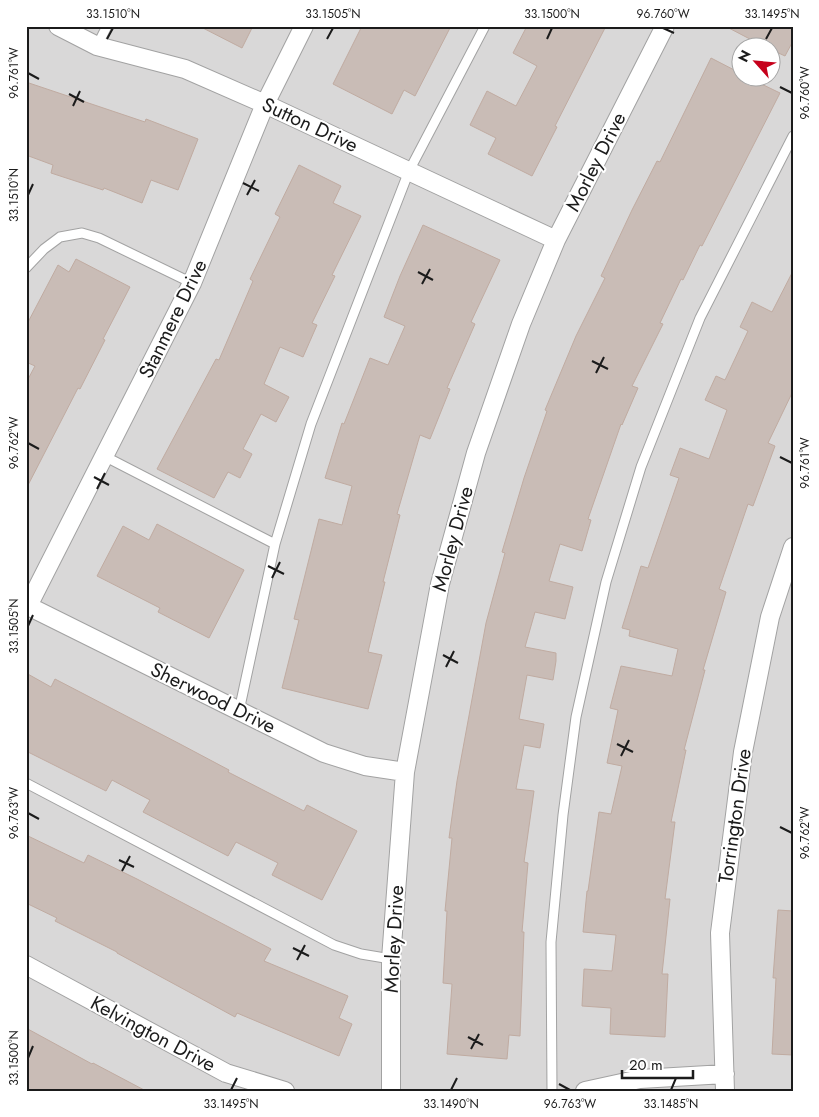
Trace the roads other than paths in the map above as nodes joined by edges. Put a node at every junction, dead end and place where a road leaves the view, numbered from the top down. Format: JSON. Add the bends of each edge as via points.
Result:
{"nodes":[{"id":1,"x":58,"y":26,"type":"edge"},
{"id":2,"x":107,"y":26,"type":"edge"},
{"id":3,"x":304,"y":26,"type":"edge"},
{"id":4,"x":485,"y":26,"type":"edge"},
{"id":5,"x":666,"y":26,"type":"edge"},
{"id":6,"x":97,"y":46,"type":"junction"},
{"id":7,"x":265,"y":104,"type":"junction"},
{"id":8,"x":793,"y":136,"type":"edge"},
{"id":9,"x":409,"y":171,"type":"junction"},
{"id":10,"x":556,"y":240,"type":"junction"},
{"id":11,"x":26,"y":268,"type":"edge"},
{"id":12,"x":192,"y":283,"type":"junction"},
{"id":13,"x":104,"y":456,"type":"junction"},
{"id":14,"x":275,"y":544,"type":"junction"},
{"id":15,"x":793,"y":547,"type":"edge"},
{"id":16,"x":28,"y":606,"type":"joint"},
{"id":17,"x":239,"y":710,"type":"junction"},
{"id":18,"x":405,"y":772,"type":"junction"},
{"id":19,"x":26,"y":783,"type":"edge"},
{"id":20,"x":391,"y":959,"type":"junction"},
{"id":21,"x":26,"y":965,"type":"edge"},
{"id":22,"x":725,"y":1083,"type":"edge"},
{"id":23,"x":285,"y":1091,"type":"edge"},
{"id":24,"x":391,"y":1091,"type":"edge"},
{"id":25,"x":552,"y":1091,"type":"edge"},
{"id":26,"x":585,"y":1091,"type":"edge"}],
"edges":[{"from":1,"to":6,"type":"street","name":"Sutton Drive"},
{"from":2,"to":6,"type":"lane"},
{"from":3,"to":7,"type":"street","name":"Stanmere Drive"},
{"from":4,"to":9,"type":"lane"},
{"from":5,"to":10,"type":"street","name":"Morley Drive"},
{"from":6,"to":7,"type":"street","name":"Sutton Drive","via":[[185,69]]},
{"from":7,"to":9,"type":"street","name":"Sutton Drive"},
{"from":7,"to":12,"type":"street","name":"Stanmere Drive"},
{"from":8,"to":25,"type":"lane","via":[[700,318],[641,467],[606,582],[576,717],[563,815],[551,942]]},
{"from":9,"to":10,"type":"street","name":"Sutton Drive"},
{"from":9,"to":14,"type":"lane","via":[[310,424]]},
{"from":10,"to":18,"type":"street","name":"Morley Drive","via":[[521,324],[474,463],[440,584]]},
{"from":11,"to":12,"type":"lane","via":[[60,238],[82,234],[99,238]]},
{"from":12,"to":13,"type":"street","name":"Stanmere Drive"},
{"from":13,"to":14,"type":"lane"},
{"from":13,"to":16,"type":"street","name":"Stanmere Drive"},
{"from":14,"to":17,"type":"lane"},
{"from":15,"to":22,"type":"street","name":"Torrington Drive","via":[[770,617],[742,762],[720,933]]},
{"from":16,"to":17,"type":"street","name":"Sherwood Drive"},
{"from":17,"to":18,"type":"street","name":"Sherwood Drive","via":[[324,753],[365,766]]},
{"from":18,"to":20,"type":"street","name":"Morley Drive"},
{"from":19,"to":20,"type":"lane","via":[[334,945]]},
{"from":20,"to":24,"type":"street","name":"Morley Drive"},
{"from":21,"to":23,"type":"street","name":"Kelvington Drive","via":[[226,1074]]},
{"from":22,"to":26,"type":"street","via":[[640,1078]]}]}
